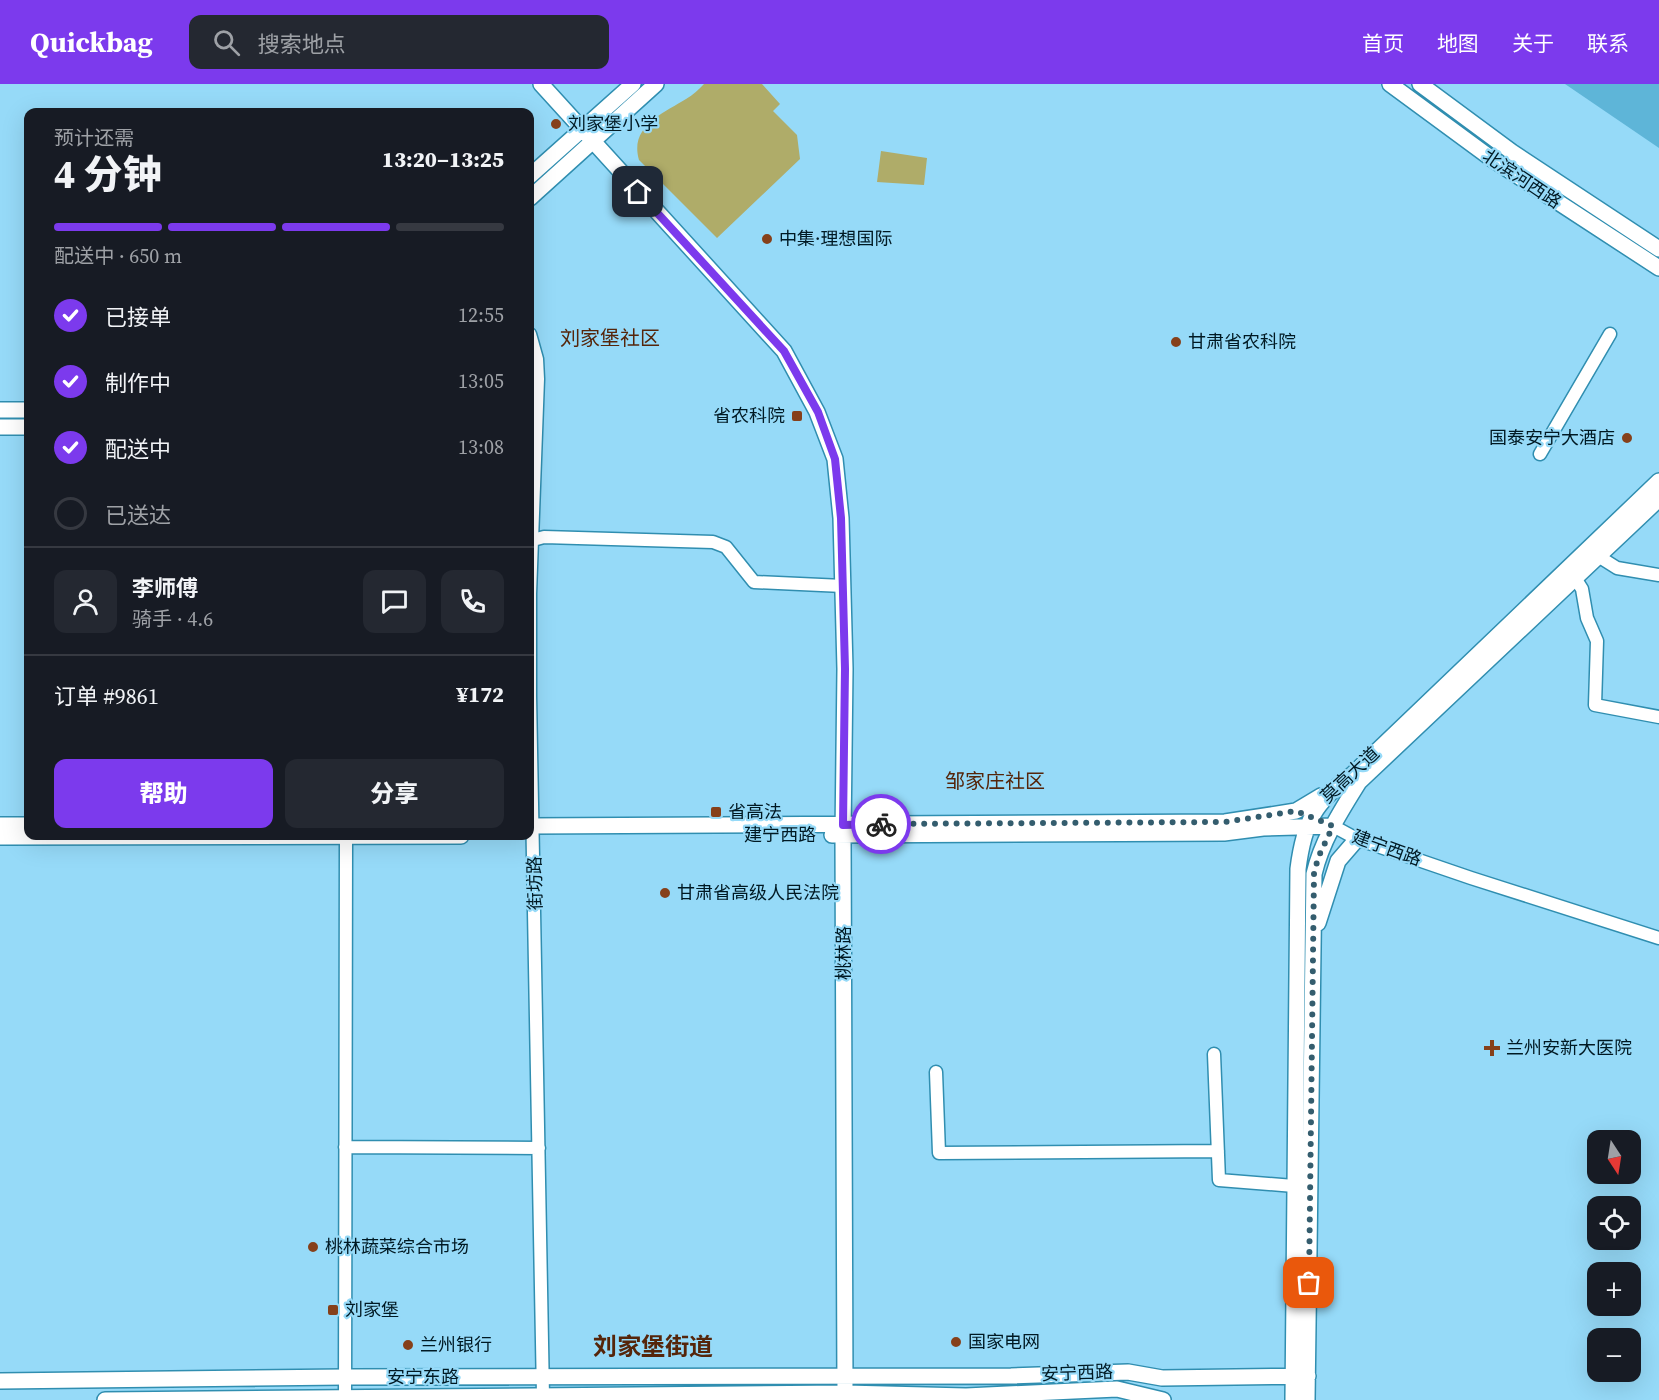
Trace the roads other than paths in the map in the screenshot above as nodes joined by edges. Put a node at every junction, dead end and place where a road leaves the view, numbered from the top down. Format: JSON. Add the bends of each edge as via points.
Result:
{"nodes":[{"id":1,"x":541,"y":84,"type":"edge"},
{"id":2,"x":633,"y":84,"type":"edge"},
{"id":3,"x":657,"y":84,"type":"edge"},
{"id":4,"x":1390,"y":84,"type":"edge"},
{"id":5,"x":1420,"y":84,"type":"edge"},
{"id":6,"x":1432,"y":84,"type":"edge"},
{"id":7,"x":1476,"y":127,"type":"junction"},
{"id":8,"x":581,"y":128,"type":"junction"},
{"id":9,"x":592,"y":141,"type":"junction"},
{"id":10,"x":534,"y":172,"type":"edge"},
{"id":11,"x":534,"y":194,"type":"edge"},
{"id":12,"x":1659,"y":249,"type":"edge"},
{"id":13,"x":1659,"y":268,"type":"edge"},
{"id":14,"x":1610,"y":334,"type":"dead end"},
{"id":15,"x":534,"y":348,"type":"edge"},
{"id":16,"x":0,"y":410,"type":"edge"},
{"id":17,"x":24,"y":410,"type":"edge"},
{"id":18,"x":0,"y":427,"type":"edge"},
{"id":19,"x":24,"y":427,"type":"edge"},
{"id":20,"x":1539,"y":454,"type":"dead end"},
{"id":21,"x":534,"y":476,"type":"edge"},
{"id":22,"x":1659,"y":481,"type":"edge"},
{"id":23,"x":1659,"y":499,"type":"edge"},
{"id":24,"x":534,"y":540,"type":"edge"},
{"id":25,"x":1598,"y":556,"type":"junction"},
{"id":26,"x":1659,"y":575,"type":"edge"},
{"id":27,"x":1575,"y":578,"type":"junction"},
{"id":28,"x":843,"y":586,"type":"junction"},
{"id":29,"x":1659,"y":717,"type":"edge"},
{"id":30,"x":1329,"y":792,"type":"joint"},
{"id":31,"x":1304,"y":818,"type":"junction"},
{"id":32,"x":0,"y":825,"type":"edge"},
{"id":33,"x":24,"y":825,"type":"edge"},
{"id":34,"x":1333,"y":826,"type":"junction"},
{"id":35,"x":534,"y":830,"type":"edge"},
{"id":36,"x":843,"y":830,"type":"junction"},
{"id":37,"x":0,"y":837,"type":"edge"},
{"id":38,"x":24,"y":837,"type":"edge"},
{"id":39,"x":1357,"y":839,"type":"junction"},
{"id":40,"x":346,"y":840,"type":"edge"},
{"id":41,"x":532,"y":840,"type":"edge"},
{"id":42,"x":1313,"y":935,"type":"junction"},
{"id":43,"x":1659,"y":938,"type":"edge"},
{"id":44,"x":1214,"y":1054,"type":"dead end"},
{"id":45,"x":936,"y":1072,"type":"dead end"},
{"id":46,"x":345,"y":1147,"type":"junction"},
{"id":47,"x":538,"y":1148,"type":"junction"},
{"id":48,"x":1218,"y":1151,"type":"junction"},
{"id":49,"x":1293,"y":1186,"type":"junction"},
{"id":50,"x":845,"y":1375,"type":"junction"},
{"id":51,"x":345,"y":1377,"type":"junction"},
{"id":52,"x":543,"y":1377,"type":"junction"},
{"id":53,"x":1300,"y":1377,"type":"junction"},
{"id":54,"x":0,"y":1381,"type":"edge"},
{"id":55,"x":553,"y":1397,"type":"edge"},
{"id":56,"x":845,"y":1397,"type":"edge"},
{"id":57,"x":345,"y":1399,"type":"edge"},
{"id":58,"x":105,"y":1400,"type":"edge"},
{"id":59,"x":1163,"y":1400,"type":"edge"},
{"id":60,"x":1293,"y":1400,"type":"edge"},
{"id":61,"x":1307,"y":1400,"type":"edge"}],
"edges":[{"from":1,"to":8,"type":"main road","name":"桃林路"},
{"from":2,"to":8,"type":"main road"},
{"from":3,"to":9,"type":"main road"},
{"from":4,"to":13,"type":"main road","name":"北滨河西路","via":[[1492,159]]},
{"from":5,"to":7,"type":"main road","name":"北滨河西路"},
{"from":6,"to":7,"type":"main road"},
{"from":7,"to":12,"type":"main road","name":"北滨河西路"},
{"from":8,"to":9,"type":"main road","name":"桃林路"},
{"from":8,"to":10,"type":"main road"},
{"from":9,"to":11,"type":"main road"},
{"from":9,"to":28,"type":"main road","name":"桃林路","via":[[784,351],[818,412],[835,459]]},
{"from":14,"to":20,"type":"street"},
{"from":15,"to":21,"type":"street","name":"街坊路"},
{"from":16,"to":17,"type":"main road"},
{"from":18,"to":19,"type":"main road"},
{"from":22,"to":30,"type":"main road","name":"莫高大道","via":[[1353,774]]},
{"from":23,"to":25,"type":"main road","name":"莫高大道"},
{"from":24,"to":28,"type":"street","via":[[713,542],[726,547],[754,582]]},
{"from":25,"to":26,"type":"street","via":[[1617,568]]},
{"from":25,"to":27,"type":"main road","name":"莫高大道"},
{"from":27,"to":29,"type":"street","via":[[1582,588],[1587,618],[1597,641],[1594,705]]},
{"from":27,"to":34,"type":"main road","name":"莫高大道","via":[[1359,782]]},
{"from":28,"to":36,"type":"main road","name":"桃林路"},
{"from":30,"to":31,"type":"main road","name":"建宁西路"},
{"from":31,"to":34,"type":"main road"},
{"from":31,"to":36,"type":"main road","name":"建宁西路"},
{"from":31,"to":49,"type":"main road","name":"莫高大道","via":[[1298,869]]},
{"from":32,"to":33,"type":"main road"},
{"from":34,"to":39,"type":"street","name":"建宁西路"},
{"from":34,"to":42,"type":"main road","name":"莫高大道","via":[[1314,874]]},
{"from":35,"to":36,"type":"main road","name":"建宁西路"},
{"from":36,"to":50,"type":"main road","name":"桃林路"},
{"from":37,"to":38,"type":"main road"},
{"from":39,"to":42,"type":"main road","via":[[1338,861]]},
{"from":39,"to":43,"type":"street","name":"建宁西路"},
{"from":40,"to":46,"type":"street"},
{"from":41,"to":47,"type":"street","name":"街坊路"},
{"from":42,"to":53,"type":"main road","name":"莫高大道"},
{"from":44,"to":48,"type":"street"},
{"from":45,"to":48,"type":"street","via":[[939,1153]]},
{"from":46,"to":47,"type":"street"},
{"from":46,"to":51,"type":"street"},
{"from":47,"to":52,"type":"street","name":"街坊路"},
{"from":48,"to":49,"type":"street","via":[[1219,1180]]},
{"from":49,"to":53,"type":"main road","name":"莫高大道"},
{"from":50,"to":52,"type":"main road","name":"安宁东路"},
{"from":50,"to":53,"type":"main road","name":"安宁西路","via":[[1128,1372],[1162,1378]]},
{"from":50,"to":56,"type":"main road","name":"桃林路"},
{"from":51,"to":52,"type":"main road","name":"安宁东路"},
{"from":51,"to":54,"type":"main road","name":"安宁东路"},
{"from":51,"to":57,"type":"street"},
{"from":52,"to":55,"type":"street","name":"街坊路"},
{"from":53,"to":60,"type":"main road","name":"莫高大道"},
{"from":53,"to":61,"type":"main road","name":"莫高大道"},
{"from":55,"to":56,"type":"main road","name":"安宁西路"},
{"from":55,"to":57,"type":"main road","name":"安宁西路"},
{"from":56,"to":59,"type":"main road","name":"安宁西路","via":[[1117,1389]]},
{"from":57,"to":58,"type":"main road","name":"安宁西路"}]}
